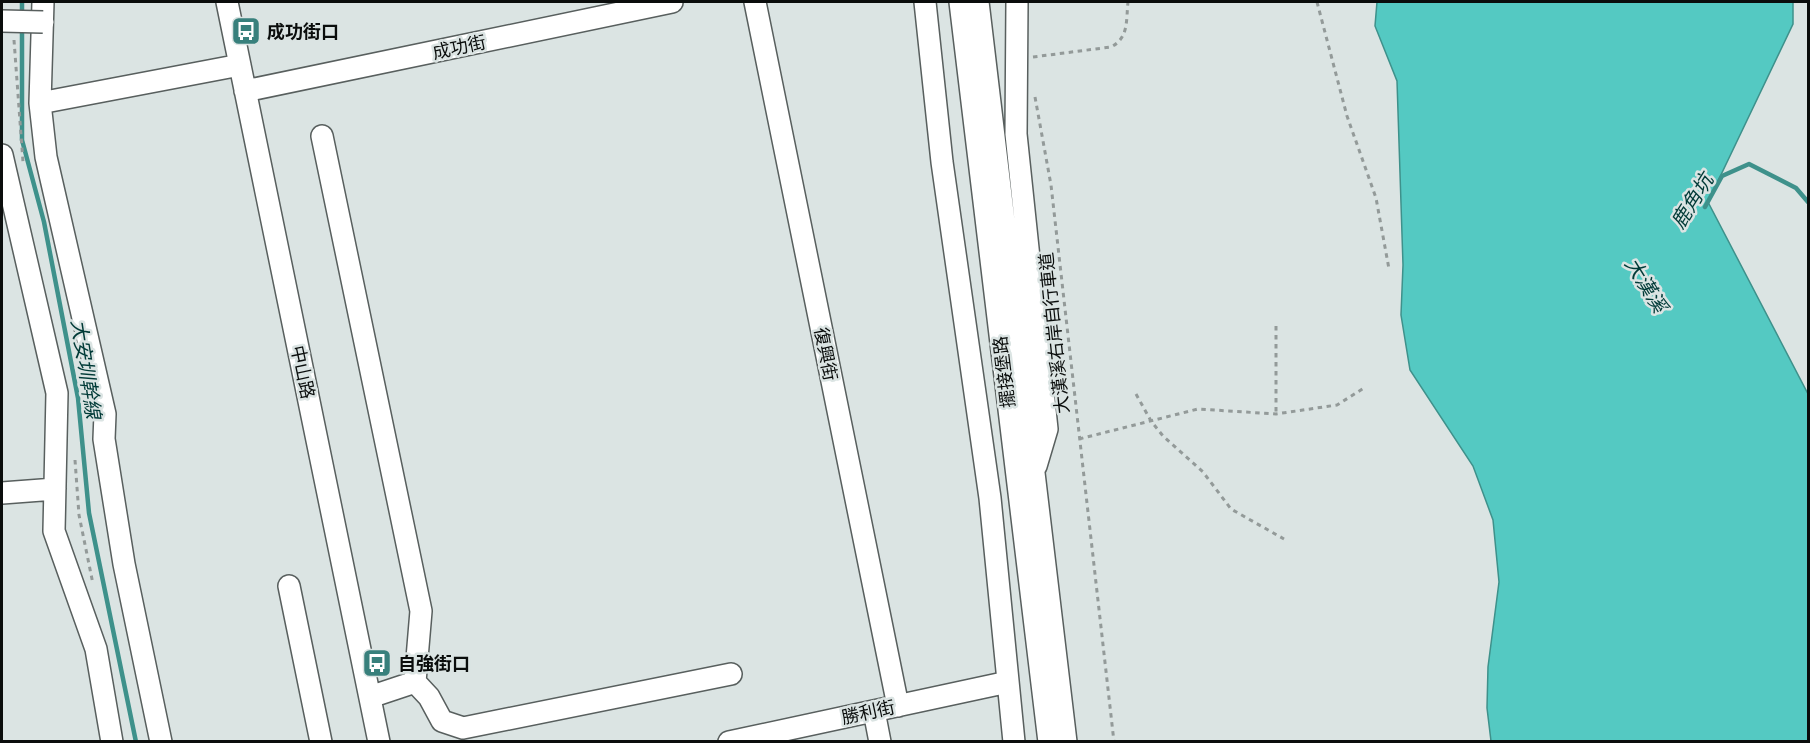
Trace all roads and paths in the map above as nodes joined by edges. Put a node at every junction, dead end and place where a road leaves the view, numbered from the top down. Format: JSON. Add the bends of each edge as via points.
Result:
{"nodes":[{"id":1,"x":227,"y":2,"type":"edge"},
{"id":2,"x":672,"y":2,"type":"edge"},
{"id":3,"x":755,"y":2,"type":"edge"},
{"id":4,"x":925,"y":2,"type":"edge"},
{"id":5,"x":960,"y":2,"type":"edge"},
{"id":6,"x":978,"y":2,"type":"edge"},
{"id":7,"x":1017,"y":2,"type":"edge"},
{"id":8,"x":1128,"y":2,"type":"edge"},
{"id":9,"x":1317,"y":2,"type":"edge"},
{"id":10,"x":624,"y":7,"type":"edge"},
{"id":11,"x":43,"y":12,"type":"edge"},
{"id":12,"x":2,"y":21,"type":"edge"},
{"id":13,"x":1028,"y":57,"type":"dead end"},
{"id":14,"x":240,"y":64,"type":"junction"},
{"id":15,"x":245,"y":91,"type":"junction"},
{"id":16,"x":1035,"y":92,"type":"dead end"},
{"id":17,"x":40,"y":104,"type":"junction"},
{"id":18,"x":322,"y":136,"type":"dead end"},
{"id":19,"x":2,"y":155,"type":"edge"},
{"id":20,"x":1389,"y":269,"type":"dead end"},
{"id":21,"x":1276,"y":326,"type":"dead end"},
{"id":22,"x":1364,"y":388,"type":"dead end"},
{"id":23,"x":1136,"y":394,"type":"dead end"},
{"id":24,"x":1276,"y":414,"type":"junction"},
{"id":25,"x":1151,"y":421,"type":"junction"},
{"id":26,"x":1079,"y":439,"type":"junction"},
{"id":27,"x":1034,"y":472,"type":"junction"},
{"id":28,"x":55,"y":489,"type":"junction"},
{"id":29,"x":2,"y":493,"type":"edge"},
{"id":30,"x":1284,"y":539,"type":"dead end"},
{"id":31,"x":289,"y":586,"type":"dead end"},
{"id":32,"x":731,"y":674,"type":"dead end"},
{"id":33,"x":415,"y":682,"type":"junction"},
{"id":34,"x":1008,"y":682,"type":"junction"},
{"id":35,"x":370,"y":697,"type":"junction"},
{"id":36,"x":898,"y":706,"type":"junction"},
{"id":37,"x":874,"y":711,"type":"junction"},
{"id":38,"x":766,"y":738,"type":"edge"},
{"id":39,"x":112,"y":741,"type":"edge"},
{"id":40,"x":161,"y":741,"type":"edge"},
{"id":41,"x":321,"y":741,"type":"edge"},
{"id":42,"x":379,"y":741,"type":"edge"},
{"id":43,"x":729,"y":741,"type":"edge"},
{"id":44,"x":880,"y":741,"type":"edge"},
{"id":45,"x":1014,"y":741,"type":"edge"},
{"id":46,"x":1049,"y":741,"type":"edge"},
{"id":47,"x":1066,"y":741,"type":"edge"},
{"id":48,"x":1114,"y":741,"type":"edge"}],
"edges":[{"from":1,"to":14,"type":"street","name":"中山路"},
{"from":2,"to":10,"type":"street","name":"成功街"},
{"from":3,"to":36,"type":"street","name":"復興街"},
{"from":4,"to":34,"type":"street","via":[[942,162],[990,498]]},
{"from":5,"to":46,"type":"street","name":"擺接堡路"},
{"from":6,"to":27,"type":"street","name":"擺接堡路"},
{"from":7,"to":27,"type":"street","via":[[1016,134],[1047,429]]},
{"from":8,"to":13,"type":"path","via":[[1125,34],[1120,42]]},
{"from":9,"to":20,"type":"path","via":[[1347,116],[1376,198]]},
{"from":10,"to":15,"type":"street","name":"成功街"},
{"from":11,"to":12,"type":"street","bridge":true},
{"from":11,"to":17,"type":"street"},
{"from":14,"to":15,"type":"street","name":"中山路"},
{"from":14,"to":17,"type":"street"},
{"from":15,"to":35,"type":"street","name":"中山路"},
{"from":16,"to":26,"type":"path","name":"大漢溪右岸自行車道","via":[[1051,185]]},
{"from":17,"to":40,"type":"street","via":[[46,158],[105,414],[104,439],[124,564]]},
{"from":18,"to":33,"type":"street","via":[[421,611]]},
{"from":19,"to":28,"type":"street","via":[[57,393]]},
{"from":21,"to":24,"type":"path"},
{"from":22,"to":24,"type":"path","via":[[1337,405]]},
{"from":23,"to":25,"type":"path"},
{"from":24,"to":25,"type":"path","via":[[1198,409]]},
{"from":25,"to":26,"type":"path"},
{"from":25,"to":30,"type":"path","via":[[1203,472],[1231,508]]},
{"from":26,"to":48,"type":"path","name":"大漢溪右岸自行車道"},
{"from":27,"to":47,"type":"street","name":"擺接堡路"},
{"from":28,"to":29,"type":"street"},
{"from":28,"to":39,"type":"street","via":[[54,531],[96,649]]},
{"from":31,"to":41,"type":"street"},
{"from":32,"to":33,"type":"street","via":[[463,728],[442,721]]},
{"from":33,"to":35,"type":"street"},
{"from":34,"to":36,"type":"street","name":"勝利街"},
{"from":34,"to":45,"type":"street"},
{"from":35,"to":42,"type":"street","name":"中山路"},
{"from":36,"to":37,"type":"street","name":"勝利街"},
{"from":37,"to":38,"type":"street","name":"勝利街"},
{"from":37,"to":44,"type":"street"},
{"from":38,"to":43,"type":"street","name":"勝利街"}]}
